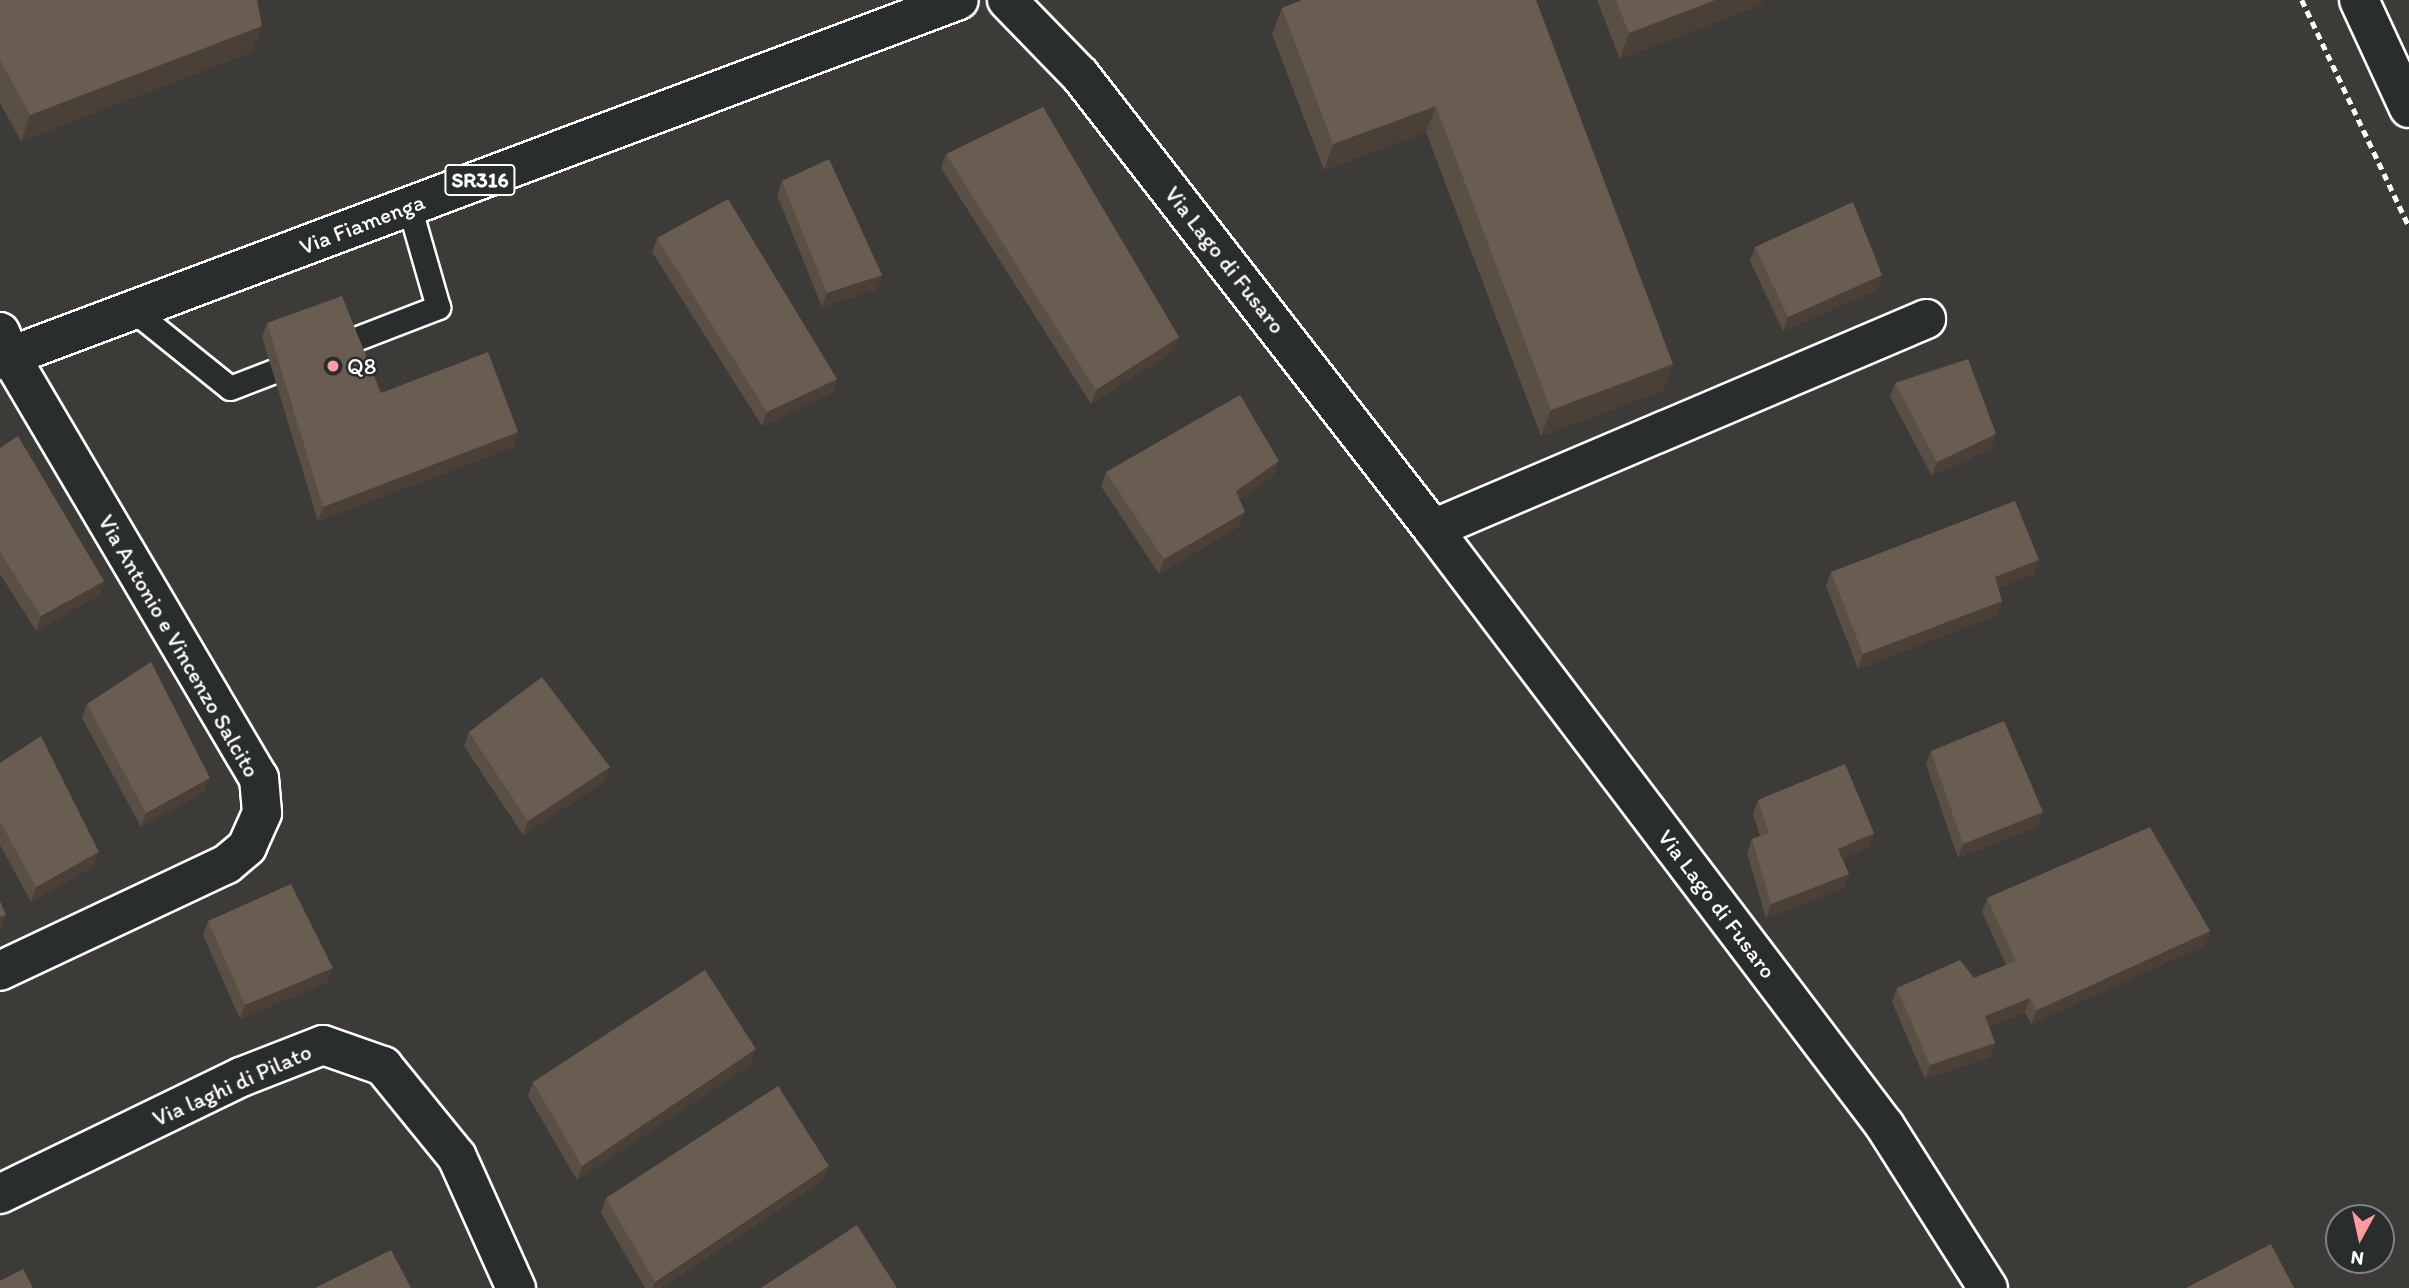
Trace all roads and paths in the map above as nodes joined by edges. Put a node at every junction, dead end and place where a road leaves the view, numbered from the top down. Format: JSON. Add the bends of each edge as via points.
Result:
{"nodes":[{"id":1,"x":959,"y":0,"type":"edge"},
{"id":2,"x":1007,"y":0,"type":"edge"},
{"id":3,"x":2302,"y":0,"type":"edge"},
{"id":4,"x":2359,"y":0,"type":"edge"},
{"id":5,"x":2409,"y":108,"type":"edge"},
{"id":6,"x":409,"y":206,"type":"junction"},
{"id":7,"x":2409,"y":226,"type":"edge"},
{"id":8,"x":133,"y":310,"type":"junction"},
{"id":9,"x":1926,"y":319,"type":"dead end"},
{"id":10,"x":3,"y":349,"type":"edge"},
{"id":11,"x":1433,"y":529,"type":"junction"},
{"id":12,"x":0,"y":971,"type":"edge"},
{"id":13,"x":0,"y":1194,"type":"edge"},
{"id":14,"x":516,"y":1288,"type":"edge"},
{"id":15,"x":1988,"y":1288,"type":"edge"}],
"edges":[{"from":1,"to":6,"type":"street","name":"Via Fiamenga","number":"SR316"},
{"from":2,"to":11,"type":"street","name":"Via Lago di Fusaro","via":[[1080,75]]},
{"from":3,"to":7,"type":"path"},
{"from":4,"to":5,"type":"street"},
{"from":6,"to":8,"type":"street","name":"Via Fiamenga","number":"SR316"},
{"from":6,"to":8,"type":"lane","via":[[438,307],[230,388]]},
{"from":8,"to":10,"type":"street","name":"Via Fiamenga","number":"SR316"},
{"from":9,"to":11,"type":"street"},
{"from":10,"to":12,"type":"street","name":"Via Antonio e Vincenzo Salcito","via":[[259,778],[262,813],[247,847],[227,864]]},
{"from":11,"to":15,"type":"street","name":"Via Lago di Fusaro","via":[[1885,1126]]},
{"from":13,"to":14,"type":"street","name":"Via laghi di Pilato","via":[[241,1077],[323,1045],[383,1066],[457,1157]]}]}
